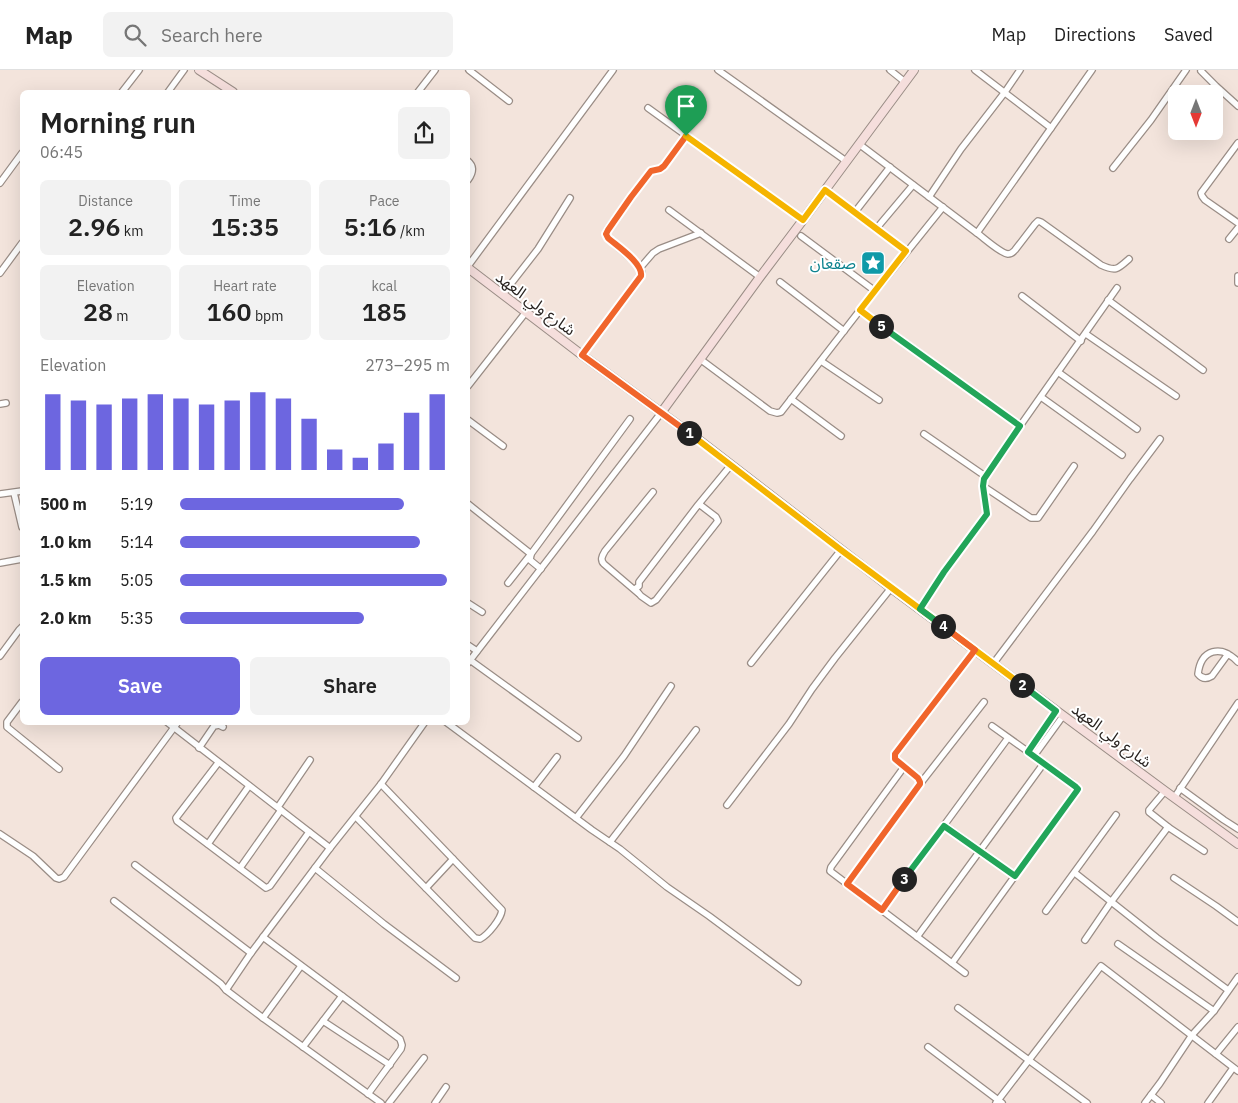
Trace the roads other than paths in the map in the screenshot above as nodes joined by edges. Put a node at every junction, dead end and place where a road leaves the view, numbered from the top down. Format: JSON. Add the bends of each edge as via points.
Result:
{"nodes":[{"id":1,"x":139,"y":70,"type":"edge"},
{"id":2,"x":184,"y":70,"type":"edge"},
{"id":3,"x":199,"y":70,"type":"edge"},
{"id":4,"x":435,"y":70,"type":"edge"},
{"id":5,"x":469,"y":70,"type":"edge"},
{"id":6,"x":613,"y":70,"type":"edge"},
{"id":7,"x":718,"y":70,"type":"edge"},
{"id":8,"x":890,"y":70,"type":"edge"},
{"id":9,"x":914,"y":70,"type":"edge"},
{"id":10,"x":975,"y":70,"type":"edge"},
{"id":11,"x":1020,"y":70,"type":"edge"},
{"id":12,"x":1092,"y":70,"type":"edge"},
{"id":13,"x":1186,"y":70,"type":"edge"},
{"id":14,"x":1201,"y":70,"type":"edge"},
{"id":15,"x":1206,"y":70,"type":"edge"},
{"id":16,"x":906,"y":82,"type":"junction"},
{"id":17,"x":124,"y":90,"type":"edge"},
{"id":18,"x":169,"y":90,"type":"edge"},
{"id":19,"x":230,"y":90,"type":"edge"},
{"id":20,"x":420,"y":90,"type":"edge"},
{"id":21,"x":1005,"y":92,"type":"junction"},
{"id":22,"x":509,"y":101,"type":"dead end"},
{"id":23,"x":1238,"y":106,"type":"edge"},
{"id":24,"x":648,"y":108,"type":"dead end"},
{"id":25,"x":1051,"y":128,"type":"junction"},
{"id":26,"x":686,"y":136,"type":"junction"},
{"id":27,"x":1238,"y":142,"type":"edge"},
{"id":28,"x":859,"y":144,"type":"junction"},
{"id":29,"x":20,"y":156,"type":"edge"},
{"id":30,"x":846,"y":161,"type":"junction"},
{"id":31,"x":470,"y":163,"type":"edge"},
{"id":32,"x":890,"y":167,"type":"junction"},
{"id":33,"x":1113,"y":168,"type":"dead end"},
{"id":34,"x":470,"y":178,"type":"edge"},
{"id":35,"x":0,"y":183,"type":"edge"},
{"id":36,"x":913,"y":185,"type":"junction"},
{"id":37,"x":825,"y":190,"type":"junction"},
{"id":38,"x":929,"y":197,"type":"junction"},
{"id":39,"x":570,"y":198,"type":"dead end"},
{"id":40,"x":943,"y":207,"type":"junction"},
{"id":41,"x":669,"y":210,"type":"dead end"},
{"id":42,"x":855,"y":212,"type":"junction"},
{"id":43,"x":803,"y":220,"type":"junction"},
{"id":44,"x":1238,"y":223,"type":"edge"},
{"id":45,"x":876,"y":228,"type":"junction"},
{"id":46,"x":1238,"y":228,"type":"edge"},
{"id":47,"x":701,"y":233,"type":"junction"},
{"id":48,"x":977,"y":233,"type":"junction"},
{"id":49,"x":801,"y":236,"type":"dead end"},
{"id":50,"x":1230,"y":239,"type":"dead end"},
{"id":51,"x":20,"y":246,"type":"edge"},
{"id":52,"x":906,"y":251,"type":"junction"},
{"id":53,"x":1130,"y":259,"type":"dead end"},
{"id":54,"x":470,"y":264,"type":"edge"},
{"id":55,"x":640,"y":268,"type":"junction"},
{"id":56,"x":470,"y":269,"type":"edge"},
{"id":57,"x":0,"y":273,"type":"edge"},
{"id":58,"x":760,"y":276,"type":"junction"},
{"id":59,"x":1238,"y":276,"type":"edge"},
{"id":60,"x":780,"y":282,"type":"dead end"},
{"id":61,"x":1238,"y":283,"type":"edge"},
{"id":62,"x":1117,"y":288,"type":"dead end"},
{"id":63,"x":875,"y":291,"type":"junction"},
{"id":64,"x":503,"y":294,"type":"junction"},
{"id":65,"x":1022,"y":296,"type":"dead end"},
{"id":66,"x":1108,"y":300,"type":"junction"},
{"id":67,"x":860,"y":310,"type":"junction"},
{"id":68,"x":526,"y":312,"type":"junction"},
{"id":69,"x":844,"y":331,"type":"junction"},
{"id":70,"x":1086,"y":334,"type":"junction"},
{"id":71,"x":1081,"y":340,"type":"junction"},
{"id":72,"x":582,"y":355,"type":"junction"},
{"id":73,"x":700,"y":359,"type":"junction"},
{"id":74,"x":821,"y":361,"type":"junction"},
{"id":75,"x":1203,"y":370,"type":"dead end"},
{"id":76,"x":1058,"y":372,"type":"junction"},
{"id":77,"x":470,"y":383,"type":"edge"},
{"id":78,"x":1176,"y":396,"type":"dead end"},
{"id":79,"x":1041,"y":397,"type":"junction"},
{"id":80,"x":791,"y":399,"type":"junction"},
{"id":81,"x":879,"y":400,"type":"dead end"},
{"id":82,"x":661,"y":413,"type":"junction"},
{"id":83,"x":630,"y":419,"type":"dead end"},
{"id":84,"x":470,"y":421,"type":"edge"},
{"id":85,"x":1020,"y":426,"type":"junction"},
{"id":86,"x":1137,"y":429,"type":"dead end"},
{"id":87,"x":924,"y":434,"type":"dead end"},
{"id":88,"x":841,"y":436,"type":"dead end"},
{"id":89,"x":1160,"y":439,"type":"dead end"},
{"id":90,"x":503,"y":446,"type":"dead end"},
{"id":91,"x":1122,"y":456,"type":"dead end"},
{"id":92,"x":730,"y":464,"type":"junction"},
{"id":93,"x":1074,"y":466,"type":"dead end"},
{"id":94,"x":985,"y":476,"type":"junction"},
{"id":95,"x":983,"y":486,"type":"junction"},
{"id":96,"x":20,"y":492,"type":"edge"},
{"id":97,"x":653,"y":492,"type":"dead end"},
{"id":98,"x":14,"y":493,"type":"junction"},
{"id":99,"x":0,"y":494,"type":"edge"},
{"id":100,"x":699,"y":504,"type":"junction"},
{"id":101,"x":470,"y":506,"type":"edge"},
{"id":102,"x":20,"y":518,"type":"edge"},
{"id":103,"x":841,"y":550,"type":"junction"},
{"id":104,"x":531,"y":554,"type":"junction"},
{"id":105,"x":20,"y":558,"type":"edge"},
{"id":106,"x":0,"y":562,"type":"edge"},
{"id":107,"x":541,"y":569,"type":"junction"},
{"id":108,"x":508,"y":583,"type":"dead end"},
{"id":109,"x":891,"y":588,"type":"junction"},
{"id":110,"x":641,"y":596,"type":"junction"},
{"id":111,"x":470,"y":604,"type":"edge"},
{"id":112,"x":920,"y":609,"type":"junction"},
{"id":113,"x":482,"y":612,"type":"dead end"},
{"id":114,"x":20,"y":629,"type":"edge"},
{"id":115,"x":470,"y":646,"type":"edge"},
{"id":116,"x":975,"y":650,"type":"junction"},
{"id":117,"x":477,"y":651,"type":"junction"},
{"id":118,"x":1228,"y":654,"type":"junction"},
{"id":119,"x":0,"y":656,"type":"edge"},
{"id":120,"x":470,"y":661,"type":"edge"},
{"id":121,"x":1238,"y":662,"type":"edge"},
{"id":122,"x":470,"y":663,"type":"edge"},
{"id":123,"x":751,"y":663,"type":"dead end"},
{"id":124,"x":993,"y":664,"type":"junction"},
{"id":125,"x":671,"y":686,"type":"dead end"},
{"id":126,"x":984,"y":702,"type":"dead end"},
{"id":127,"x":20,"y":705,"type":"edge"},
{"id":128,"x":1237,"y":707,"type":"edge"},
{"id":129,"x":1060,"y":713,"type":"junction"},
{"id":130,"x":176,"y":725,"type":"edge"},
{"id":131,"x":423,"y":725,"type":"edge"},
{"id":132,"x":450,"y":725,"type":"edge"},
{"id":133,"x":992,"y":726,"type":"dead end"},
{"id":134,"x":223,"y":728,"type":"dead end"},
{"id":135,"x":696,"y":730,"type":"dead end"},
{"id":136,"x":578,"y":738,"type":"dead end"},
{"id":137,"x":1008,"y":738,"type":"junction"},
{"id":138,"x":199,"y":748,"type":"junction"},
{"id":139,"x":1028,"y":752,"type":"junction"},
{"id":140,"x":1034,"y":756,"type":"junction"},
{"id":141,"x":557,"y":757,"type":"dead end"},
{"id":142,"x":310,"y":760,"type":"dead end"},
{"id":143,"x":218,"y":763,"type":"junction"},
{"id":144,"x":1044,"y":763,"type":"junction"},
{"id":145,"x":904,"y":767,"type":"junction"},
{"id":146,"x":58,"y":769,"type":"dead end"},
{"id":147,"x":381,"y":784,"type":"junction"},
{"id":148,"x":920,"y":784,"type":"junction"},
{"id":149,"x":249,"y":786,"type":"junction"},
{"id":150,"x":534,"y":787,"type":"junction"},
{"id":151,"x":1180,"y":788,"type":"junction"},
{"id":152,"x":1165,"y":791,"type":"junction"},
{"id":153,"x":1174,"y":798,"type":"junction"},
{"id":154,"x":726,"y":805,"type":"dead end"},
{"id":155,"x":279,"y":809,"type":"junction"},
{"id":156,"x":1116,"y":816,"type":"dead end"},
{"id":157,"x":356,"y":817,"type":"junction"},
{"id":158,"x":576,"y":818,"type":"junction"},
{"id":159,"x":944,"y":826,"type":"junction"},
{"id":160,"x":1168,"y":827,"type":"junction"},
{"id":161,"x":1238,"y":829,"type":"edge"},
{"id":162,"x":309,"y":832,"type":"junction"},
{"id":163,"x":0,"y":834,"type":"edge"},
{"id":164,"x":610,"y":842,"type":"junction"},
{"id":165,"x":208,"y":844,"type":"junction"},
{"id":166,"x":1238,"y":844,"type":"edge"},
{"id":167,"x":330,"y":848,"type":"junction"},
{"id":168,"x":979,"y":852,"type":"junction"},
{"id":169,"x":1204,"y":852,"type":"dead end"},
{"id":170,"x":453,"y":859,"type":"junction"},
{"id":171,"x":135,"y":865,"type":"dead end"},
{"id":172,"x":240,"y":868,"type":"junction"},
{"id":173,"x":315,"y":868,"type":"junction"},
{"id":174,"x":1075,"y":873,"type":"junction"},
{"id":175,"x":1015,"y":876,"type":"junction"},
{"id":176,"x":1174,"y":878,"type":"dead end"},
{"id":177,"x":847,"y":884,"type":"junction"},
{"id":178,"x":426,"y":888,"type":"junction"},
{"id":179,"x":114,"y":901,"type":"dead end"},
{"id":180,"x":1110,"y":902,"type":"junction"},
{"id":181,"x":882,"y":910,"type":"junction"},
{"id":182,"x":1046,"y":911,"type":"dead end"},
{"id":183,"x":1238,"y":922,"type":"edge"},
{"id":184,"x":263,"y":937,"type":"junction"},
{"id":185,"x":917,"y":937,"type":"junction"},
{"id":186,"x":1085,"y":940,"type":"dead end"},
{"id":187,"x":1118,"y":944,"type":"dead end"},
{"id":188,"x":251,"y":953,"type":"junction"},
{"id":189,"x":952,"y":963,"type":"junction"},
{"id":190,"x":301,"y":966,"type":"junction"},
{"id":191,"x":965,"y":973,"type":"dead end"},
{"id":192,"x":1238,"y":977,"type":"edge"},
{"id":193,"x":456,"y":978,"type":"dead end"},
{"id":194,"x":798,"y":982,"type":"dead end"},
{"id":195,"x":226,"y":990,"type":"junction"},
{"id":196,"x":1228,"y":990,"type":"junction"},
{"id":197,"x":342,"y":996,"type":"junction"},
{"id":198,"x":958,"y":1008,"type":"dead end"},
{"id":199,"x":1214,"y":1010,"type":"junction"},
{"id":200,"x":263,"y":1018,"type":"junction"},
{"id":201,"x":322,"y":1021,"type":"junction"},
{"id":202,"x":1238,"y":1027,"type":"edge"},
{"id":203,"x":1192,"y":1035,"type":"junction"},
{"id":204,"x":304,"y":1047,"type":"junction"},
{"id":205,"x":928,"y":1047,"type":"dead end"},
{"id":206,"x":1216,"y":1054,"type":"junction"},
{"id":207,"x":424,"y":1058,"type":"dead end"},
{"id":208,"x":1028,"y":1060,"type":"junction"},
{"id":209,"x":390,"y":1065,"type":"junction"},
{"id":210,"x":1236,"y":1069,"type":"edge"},
{"id":211,"x":446,"y":1087,"type":"dead end"},
{"id":212,"x":368,"y":1094,"type":"junction"},
{"id":213,"x":1151,"y":1096,"type":"junction"},
{"id":214,"x":999,"y":1102,"type":"edge"},
{"id":215,"x":381,"y":1103,"type":"edge"},
{"id":216,"x":389,"y":1103,"type":"edge"},
{"id":217,"x":435,"y":1103,"type":"edge"},
{"id":218,"x":1087,"y":1103,"type":"edge"},
{"id":219,"x":1145,"y":1103,"type":"edge"},
{"id":220,"x":1161,"y":1103,"type":"edge"},
{"id":221,"x":1208,"y":1103,"type":"edge"}],
"edges":[{"from":1,"to":17,"type":"street"},
{"from":2,"to":18,"type":"street"},
{"from":3,"to":19,"type":"main road"},
{"from":4,"to":20,"type":"street"},
{"from":5,"to":22,"type":"street"},
{"from":6,"to":54,"type":"street"},
{"from":7,"to":30,"type":"street"},
{"from":8,"to":16,"type":"street"},
{"from":9,"to":16,"type":"main road"},
{"from":10,"to":21,"type":"street"},
{"from":11,"to":21,"type":"street"},
{"from":12,"to":25,"type":"street"},
{"from":13,"to":33,"type":"street"},
{"from":14,"to":15,"type":"street"},
{"from":14,"to":23,"type":"street"},
{"from":16,"to":28,"type":"main road"},
{"from":21,"to":25,"type":"street"},
{"from":21,"to":38,"type":"street"},
{"from":24,"to":26,"type":"street"},
{"from":25,"to":48,"type":"street"},
{"from":26,"to":43,"type":"street"},
{"from":26,"to":55,"type":"street","via":[[664,166],[651,171],[606,234]]},
{"from":27,"to":44,"type":"street","via":[[1201,193],[1205,200]]},
{"from":28,"to":30,"type":"main road"},
{"from":28,"to":32,"type":"street"},
{"from":29,"to":35,"type":"street"},
{"from":30,"to":37,"type":"main road"},
{"from":31,"to":34,"type":"street","via":[[473,169]]},
{"from":32,"to":36,"type":"street"},
{"from":32,"to":42,"type":"street"},
{"from":36,"to":38,"type":"street"},
{"from":36,"to":45,"type":"street"},
{"from":37,"to":42,"type":"street"},
{"from":37,"to":43,"type":"main road"},
{"from":38,"to":40,"type":"street"},
{"from":39,"to":64,"type":"street","via":[[538,249]]},
{"from":40,"to":48,"type":"street"},
{"from":40,"to":52,"type":"street"},
{"from":41,"to":47,"type":"street"},
{"from":42,"to":45,"type":"street"},
{"from":43,"to":58,"type":"main road"},
{"from":45,"to":52,"type":"street"},
{"from":46,"to":50,"type":"street"},
{"from":47,"to":55,"type":"street","via":[[653,252]]},
{"from":47,"to":58,"type":"street"},
{"from":48,"to":53,"type":"street","via":[[1010,254],[1035,224],[1041,222],[1110,269],[1114,270]]},
{"from":49,"to":63,"type":"street"},
{"from":51,"to":57,"type":"street"},
{"from":52,"to":63,"type":"street"},
{"from":55,"to":72,"type":"street","via":[[641,276]]},
{"from":56,"to":64,"type":"main road","name":"شارع ولي العهد"},
{"from":58,"to":73,"type":"main road"},
{"from":59,"to":61,"type":"street"},
{"from":60,"to":69,"type":"street"},
{"from":62,"to":66,"type":"street"},
{"from":63,"to":67,"type":"street"},
{"from":64,"to":68,"type":"main road","name":"شارع ولي العهد"},
{"from":65,"to":71,"type":"street"},
{"from":66,"to":70,"type":"street"},
{"from":66,"to":75,"type":"street"},
{"from":67,"to":69,"type":"street"},
{"from":67,"to":85,"type":"street"},
{"from":68,"to":72,"type":"main road","name":"شارع ولي العهد"},
{"from":68,"to":77,"type":"street"},
{"from":69,"to":74,"type":"street"},
{"from":70,"to":71,"type":"street"},
{"from":70,"to":78,"type":"street"},
{"from":71,"to":76,"type":"street"},
{"from":72,"to":82,"type":"main road","name":"شارع ولي العهد"},
{"from":73,"to":80,"type":"street","via":[[770,411],[781,412]]},
{"from":73,"to":82,"type":"main road"},
{"from":74,"to":80,"type":"street"},
{"from":74,"to":81,"type":"street"},
{"from":76,"to":79,"type":"street"},
{"from":76,"to":86,"type":"street"},
{"from":79,"to":85,"type":"street"},
{"from":79,"to":91,"type":"street"},
{"from":80,"to":88,"type":"street"},
{"from":82,"to":92,"type":"main road","name":"شارع ولي العهد"},
{"from":82,"to":107,"type":"street"},
{"from":83,"to":104,"type":"street"},
{"from":84,"to":90,"type":"street"},
{"from":85,"to":94,"type":"street"},
{"from":87,"to":94,"type":"street"},
{"from":89,"to":124,"type":"street"},
{"from":92,"to":100,"type":"street"},
{"from":92,"to":103,"type":"main road","name":"شارع ولي العهد"},
{"from":93,"to":95,"type":"street","via":[[1038,518],[1031,518]]},
{"from":94,"to":95,"type":"street"},
{"from":95,"to":112,"type":"street","via":[[987,514]]},
{"from":96,"to":98,"type":"street"},
{"from":97,"to":110,"type":"street","via":[[601,559]]},
{"from":98,"to":99,"type":"street"},
{"from":98,"to":102,"type":"street"},
{"from":100,"to":110,"type":"street","via":[[639,582],[635,590]]},
{"from":100,"to":110,"type":"street","via":[[718,521],[656,600],[651,603]]},
{"from":101,"to":104,"type":"street"},
{"from":103,"to":109,"type":"main road","name":"شارع ولي العهد"},
{"from":103,"to":123,"type":"street"},
{"from":104,"to":107,"type":"street","via":[[530,560]]},
{"from":104,"to":108,"type":"street"},
{"from":105,"to":106,"type":"street"},
{"from":107,"to":117,"type":"street"},
{"from":109,"to":112,"type":"main road","name":"شارع ولي العهد"},
{"from":109,"to":154,"type":"street"},
{"from":111,"to":113,"type":"street"},
{"from":112,"to":116,"type":"main road","name":"شارع ولي العهد"},
{"from":114,"to":119,"type":"street"},
{"from":115,"to":117,"type":"street"},
{"from":116,"to":124,"type":"main road","name":"شارع ولي العهد"},
{"from":116,"to":145,"type":"street","via":[[897,751],[895,759]]},
{"from":117,"to":120,"type":"street"},
{"from":118,"to":118,"type":"street","via":[[1212,651],[1199,666],[1198,674],[1204,678],[1212,676]]},
{"from":118,"to":121,"type":"street"},
{"from":122,"to":136,"type":"street"},
{"from":124,"to":129,"type":"main road","name":"شارع ولي العهد"},
{"from":125,"to":158,"type":"street","via":[[624,756]]},
{"from":126,"to":148,"type":"street"},
{"from":127,"to":146,"type":"street","via":[[7,727]]},
{"from":128,"to":151,"type":"street"},
{"from":129,"to":139,"type":"street"},
{"from":129,"to":140,"type":"street"},
{"from":129,"to":152,"type":"main road","name":"شارع ولي العهد"},
{"from":130,"to":138,"type":"street"},
{"from":130,"to":163,"type":"street","via":[[64,877],[56,878],[18,844]]},
{"from":131,"to":147,"type":"street"},
{"from":132,"to":150,"type":"street"},
{"from":133,"to":137,"type":"street"},
{"from":134,"to":138,"type":"street","via":[[214,726]]},
{"from":135,"to":164,"type":"street"},
{"from":137,"to":139,"type":"street"},
{"from":137,"to":159,"type":"street"},
{"from":138,"to":143,"type":"street"},
{"from":139,"to":140,"type":"street"},
{"from":140,"to":144,"type":"street"},
{"from":141,"to":150,"type":"street"},
{"from":142,"to":155,"type":"street"},
{"from":143,"to":149,"type":"street"},
{"from":143,"to":165,"type":"street","via":[[176,818]]},
{"from":144,"to":168,"type":"street"},
{"from":144,"to":175,"type":"street","via":[[1077,790]]},
{"from":145,"to":148,"type":"street"},
{"from":145,"to":177,"type":"street","via":[[831,867],[831,873]]},
{"from":147,"to":157,"type":"street"},
{"from":147,"to":170,"type":"street"},
{"from":148,"to":177,"type":"street"},
{"from":149,"to":155,"type":"street"},
{"from":149,"to":165,"type":"street"},
{"from":150,"to":158,"type":"street"},
{"from":151,"to":153,"type":"street"},
{"from":151,"to":161,"type":"street"},
{"from":152,"to":153,"type":"main road","name":"شارع ولي العهد"},
{"from":152,"to":160,"type":"street","via":[[1149,812]]},
{"from":153,"to":166,"type":"main road","name":"شارع ولي العهد"},
{"from":155,"to":162,"type":"street"},
{"from":155,"to":172,"type":"street"},
{"from":156,"to":174,"type":"street"},
{"from":157,"to":167,"type":"street"},
{"from":157,"to":178,"type":"street"},
{"from":158,"to":164,"type":"street"},
{"from":159,"to":168,"type":"street"},
{"from":159,"to":181,"type":"street"},
{"from":160,"to":169,"type":"street"},
{"from":160,"to":180,"type":"street"},
{"from":162,"to":167,"type":"street"},
{"from":162,"to":172,"type":"street","via":[[268,888]]},
{"from":164,"to":194,"type":"street"},
{"from":165,"to":172,"type":"street"},
{"from":167,"to":173,"type":"street"},
{"from":168,"to":175,"type":"street"},
{"from":168,"to":185,"type":"street"},
{"from":170,"to":178,"type":"street"},
{"from":170,"to":178,"type":"street","via":[[502,910],[485,937],[476,938]]},
{"from":171,"to":188,"type":"street"},
{"from":173,"to":184,"type":"street"},
{"from":173,"to":193,"type":"street"},
{"from":174,"to":180,"type":"street"},
{"from":174,"to":182,"type":"street"},
{"from":175,"to":189,"type":"street"},
{"from":176,"to":183,"type":"street"},
{"from":177,"to":181,"type":"street"},
{"from":179,"to":195,"type":"street"},
{"from":180,"to":186,"type":"street"},
{"from":180,"to":196,"type":"street"},
{"from":181,"to":185,"type":"street"},
{"from":184,"to":188,"type":"street"},
{"from":184,"to":190,"type":"street"},
{"from":185,"to":189,"type":"street"},
{"from":187,"to":199,"type":"street"},
{"from":188,"to":195,"type":"street"},
{"from":189,"to":191,"type":"street"},
{"from":190,"to":197,"type":"street"},
{"from":190,"to":200,"type":"street"},
{"from":192,"to":196,"type":"street"},
{"from":195,"to":200,"type":"street"},
{"from":196,"to":199,"type":"street"},
{"from":197,"to":201,"type":"street"},
{"from":197,"to":209,"type":"street","via":[[400,1039],[401,1050]]},
{"from":198,"to":208,"type":"street"},
{"from":199,"to":203,"type":"street"},
{"from":200,"to":204,"type":"street"},
{"from":201,"to":204,"type":"street"},
{"from":201,"to":209,"type":"street"},
{"from":202,"to":206,"type":"street"},
{"from":203,"to":206,"type":"street"},
{"from":203,"to":208,"type":"street","via":[[1101,966]]},
{"from":203,"to":213,"type":"street"},
{"from":204,"to":212,"type":"street"},
{"from":205,"to":214,"type":"street"},
{"from":206,"to":210,"type":"street"},
{"from":207,"to":216,"type":"street"},
{"from":208,"to":214,"type":"street"},
{"from":208,"to":218,"type":"street"},
{"from":209,"to":212,"type":"street"},
{"from":210,"to":221,"type":"street"},
{"from":211,"to":217,"type":"street"},
{"from":212,"to":215,"type":"street"},
{"from":213,"to":219,"type":"street"},
{"from":213,"to":220,"type":"street"}]}
